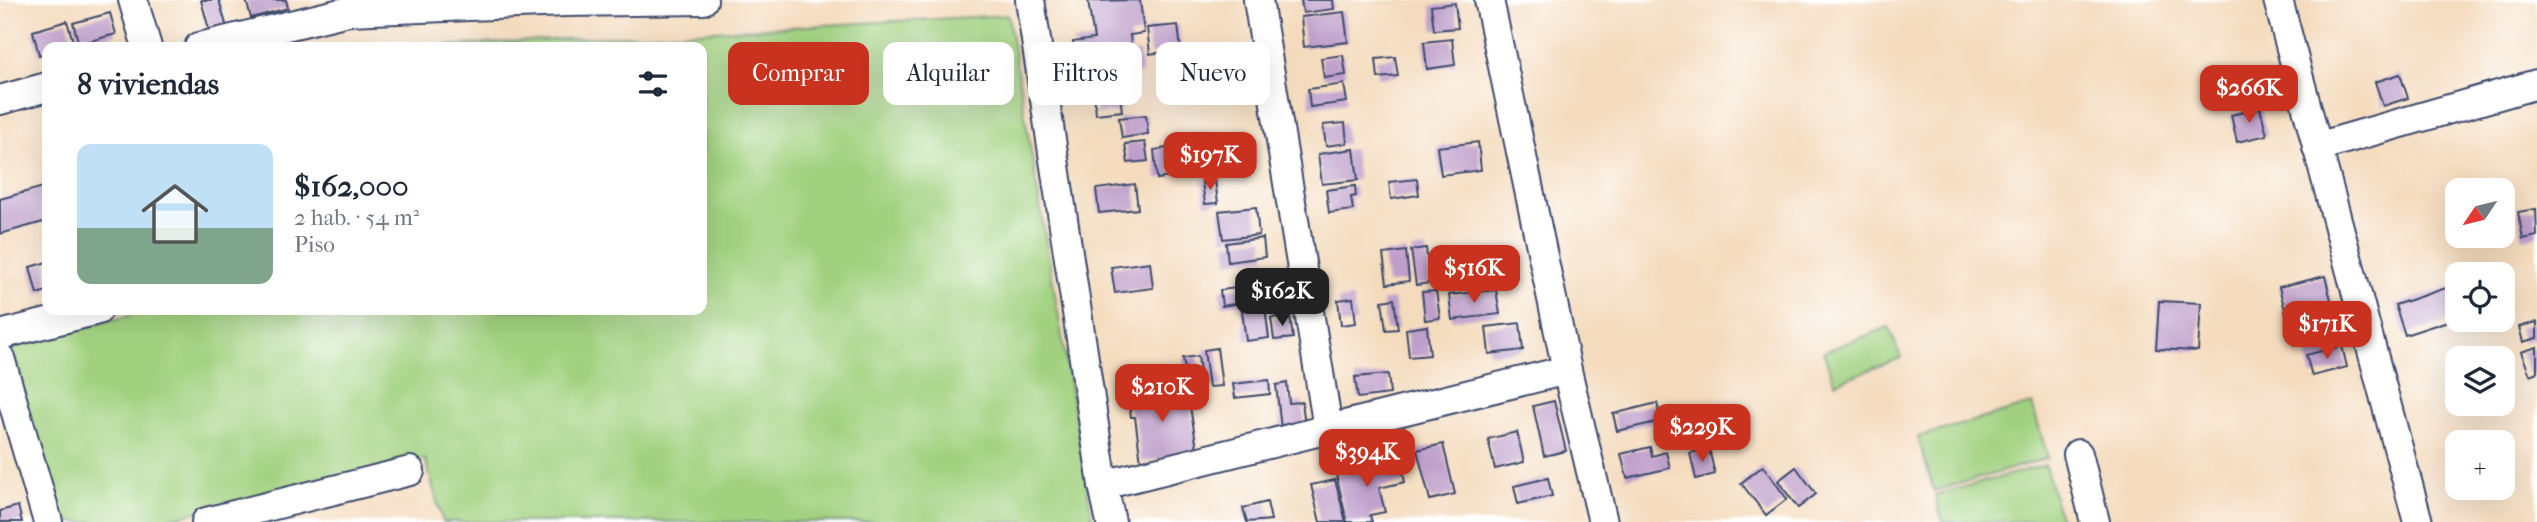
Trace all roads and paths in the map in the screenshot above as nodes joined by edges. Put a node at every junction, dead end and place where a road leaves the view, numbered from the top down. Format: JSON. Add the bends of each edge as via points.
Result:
{"nodes":[{"id":1,"x":133,"y":0,"type":"edge"},
{"id":2,"x":703,"y":0,"type":"edge"},
{"id":3,"x":1030,"y":0,"type":"edge"},
{"id":4,"x":1258,"y":0,"type":"edge"},
{"id":5,"x":1489,"y":0,"type":"edge"},
{"id":6,"x":2278,"y":0,"type":"edge"},
{"id":7,"x":566,"y":1,"type":"edge"},
{"id":8,"x":349,"y":5,"type":"edge"},
{"id":9,"x":146,"y":42,"type":"edge"},
{"id":10,"x":217,"y":42,"type":"edge"},
{"id":11,"x":2537,"y":84,"type":"edge"},
{"id":12,"x":42,"y":88,"type":"edge"},
{"id":13,"x":0,"y":100,"type":"edge"},
{"id":14,"x":2317,"y":147,"type":"junction"},
{"id":15,"x":78,"y":315,"type":"edge"},
{"id":16,"x":0,"y":335,"type":"edge"},
{"id":17,"x":0,"y":358,"type":"edge"},
{"id":18,"x":1567,"y":370,"type":"junction"},
{"id":19,"x":1328,"y":428,"type":"junction"},
{"id":20,"x":2078,"y":454,"type":"dead end"},
{"id":21,"x":410,"y":471,"type":"dead end"},
{"id":22,"x":1103,"y":485,"type":"junction"},
{"id":23,"x":48,"y":522,"type":"edge"},
{"id":24,"x":206,"y":522,"type":"edge"},
{"id":25,"x":1111,"y":522,"type":"edge"},
{"id":26,"x":1603,"y":522,"type":"edge"},
{"id":27,"x":2095,"y":522,"type":"edge"},
{"id":28,"x":2418,"y":522,"type":"edge"}],
"edges":[{"from":1,"to":9,"type":"street"},
{"from":2,"to":7,"type":"street"},
{"from":3,"to":22,"type":"street"},
{"from":4,"to":19,"type":"street"},
{"from":5,"to":18,"type":"street"},
{"from":6,"to":14,"type":"street"},
{"from":7,"to":8,"type":"street"},
{"from":8,"to":10,"type":"street"},
{"from":11,"to":14,"type":"street"},
{"from":12,"to":13,"type":"street"},
{"from":14,"to":28,"type":"street"},
{"from":15,"to":16,"type":"street"},
{"from":17,"to":23,"type":"street"},
{"from":18,"to":19,"type":"street"},
{"from":18,"to":26,"type":"street"},
{"from":19,"to":22,"type":"street"},
{"from":20,"to":27,"type":"street"},
{"from":21,"to":24,"type":"street"},
{"from":22,"to":25,"type":"street"}]}
